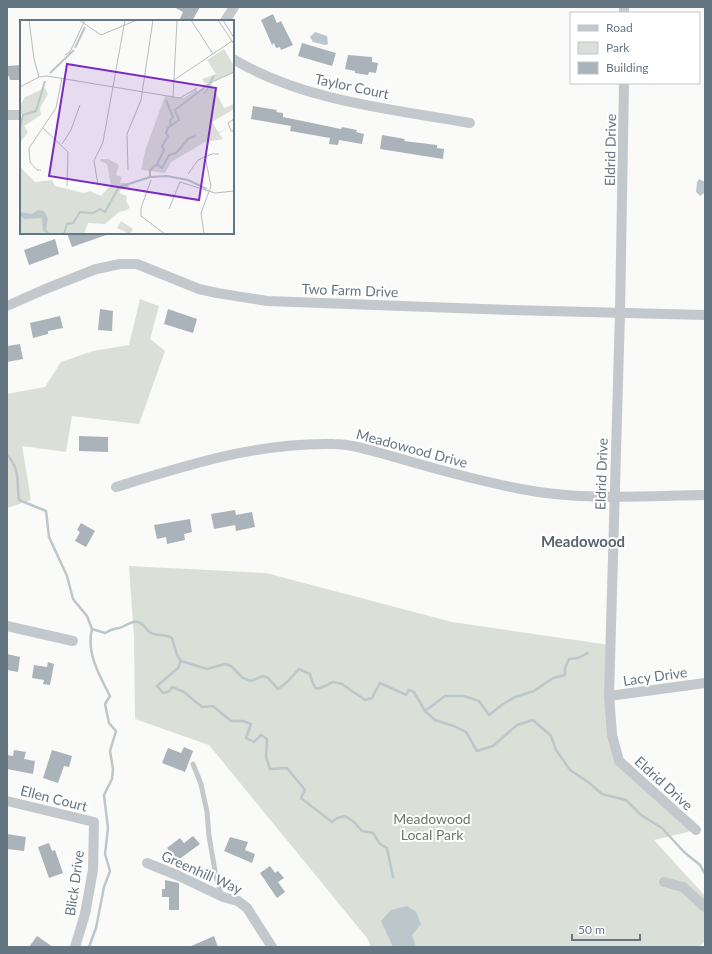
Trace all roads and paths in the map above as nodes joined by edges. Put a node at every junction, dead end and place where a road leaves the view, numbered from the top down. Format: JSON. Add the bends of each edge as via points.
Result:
{"nodes":[{"id":1,"x":234,"y":7,"type":"edge"},
{"id":2,"x":226,"y":20,"type":"edge"},
{"id":3,"x":234,"y":60,"type":"edge"},
{"id":4,"x":624,"y":84,"type":"edge"},
{"id":5,"x":7,"y":115,"type":"edge"},
{"id":6,"x":20,"y":115,"type":"edge"},
{"id":7,"x":470,"y":123,"type":"dead end"},
{"id":8,"x":7,"y":306,"type":"edge"},
{"id":9,"x":620,"y":313,"type":"junction"},
{"id":10,"x":705,"y":315,"type":"edge"},
{"id":11,"x":116,"y":486,"type":"dead end"},
{"id":12,"x":705,"y":496,"type":"edge"},
{"id":13,"x":614,"y":497,"type":"junction"},
{"id":14,"x":7,"y":626,"type":"edge"},
{"id":15,"x":73,"y":641,"type":"dead end"},
{"id":16,"x":705,"y":683,"type":"edge"},
{"id":17,"x":609,"y":696,"type":"junction"},
{"id":18,"x":193,"y":764,"type":"dead end"},
{"id":19,"x":7,"y":801,"type":"edge"},
{"id":20,"x":94,"y":822,"type":"joint"},
{"id":21,"x":696,"y":830,"type":"dead end"},
{"id":22,"x":147,"y":863,"type":"dead end"},
{"id":23,"x":664,"y":882,"type":"dead end"},
{"id":24,"x":222,"y":898,"type":"junction"},
{"id":25,"x":705,"y":907,"type":"edge"},
{"id":26,"x":75,"y":947,"type":"edge"},
{"id":27,"x":272,"y":947,"type":"edge"}],
"edges":[{"from":1,"to":2,"type":"street"},
{"from":3,"to":7,"type":"street","name":"Taylor Court","via":[[310,92],[361,104]]},
{"from":4,"to":9,"type":"street","name":"Eldrid Drive"},
{"from":5,"to":6,"type":"street"},
{"from":8,"to":9,"type":"street","name":"Two Farm Drive","via":[[96,269],[120,264],[137,264],[199,289],[268,301]]},
{"from":9,"to":10,"type":"street","name":"Two Farm Drive"},
{"from":9,"to":13,"type":"street","name":"Eldrid Drive"},
{"from":11,"to":13,"type":"street","name":"Meadowood Drive","via":[[201,461],[257,449],[298,444],[336,444],[357,447],[523,490]]},
{"from":12,"to":13,"type":"street","name":"Meadowood Drive"},
{"from":13,"to":17,"type":"street","name":"Eldrid Drive"},
{"from":14,"to":15,"type":"street"},
{"from":16,"to":17,"type":"street","name":"Lacy Drive"},
{"from":17,"to":21,"type":"street","name":"Eldrid Drive","via":[[612,735],[619,761]]},
{"from":18,"to":24,"type":"lane","via":[[201,784],[216,877]]},
{"from":19,"to":20,"type":"street","name":"Ellen Court"},
{"from":20,"to":26,"type":"street","name":"Blick Drive","via":[[92,870],[85,914]]},
{"from":22,"to":24,"type":"street","name":"Greenhill Way"},
{"from":23,"to":25,"type":"street","via":[[683,887]]},
{"from":24,"to":27,"type":"street","name":"Greenhill Way","via":[[238,901],[247,908]]}]}
